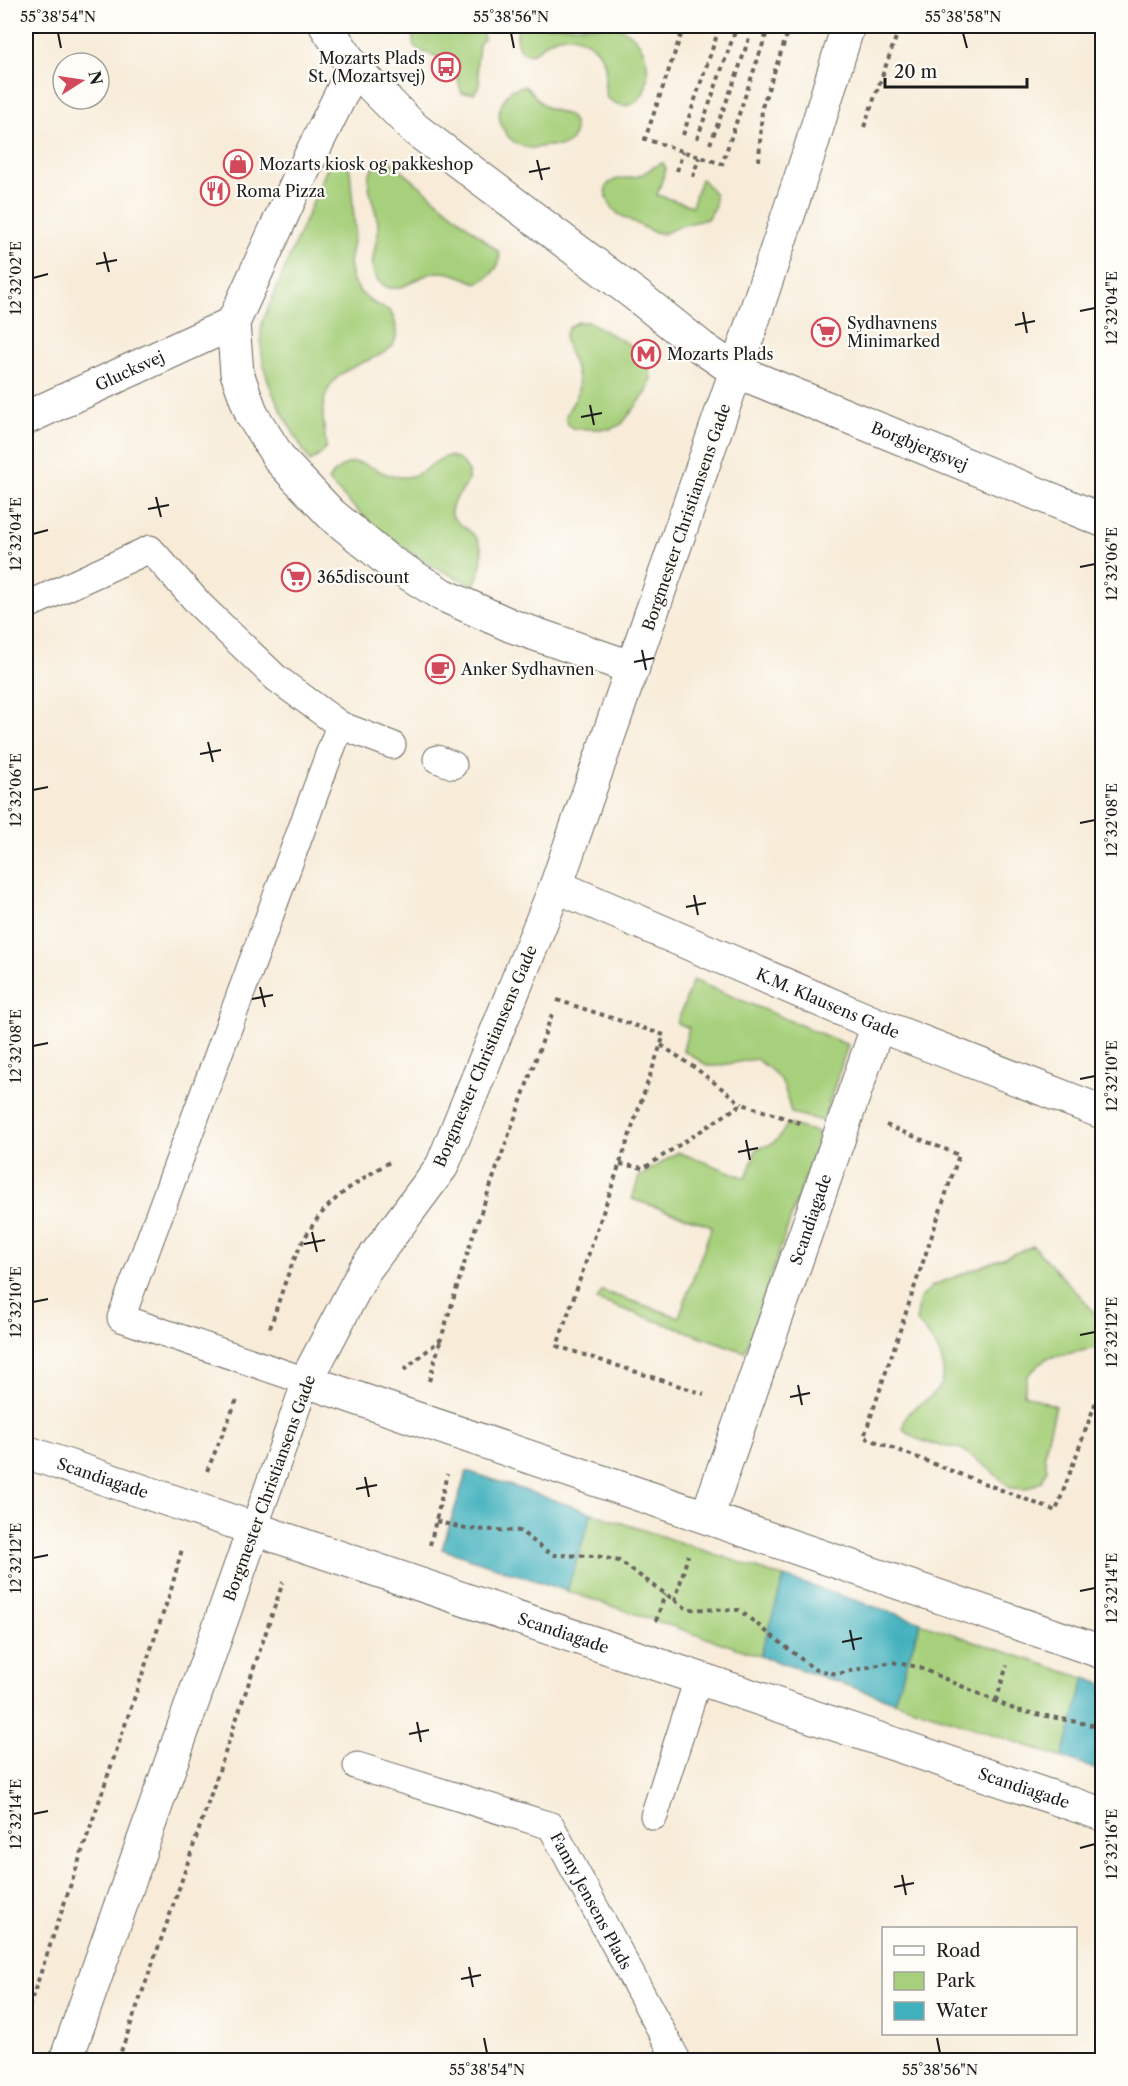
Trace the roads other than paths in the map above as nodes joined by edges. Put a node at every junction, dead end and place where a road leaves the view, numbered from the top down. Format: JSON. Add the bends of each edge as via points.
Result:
{"nodes":[{"id":1,"x":327,"y":26,"type":"edge"},
{"id":2,"x":848,"y":26,"type":"edge"},
{"id":3,"x":354,"y":68,"type":"junction"},
{"id":4,"x":233,"y":323,"type":"junction"},
{"id":5,"x":736,"y":370,"type":"junction"},
{"id":6,"x":26,"y":418,"type":"edge"},
{"id":7,"x":1102,"y":520,"type":"edge"},
{"id":8,"x":26,"y":606,"type":"edge"},
{"id":9,"x":633,"y":668,"type":"junction"},
{"id":10,"x":340,"y":724,"type":"junction"},
{"id":11,"x":392,"y":745,"type":"dead end"},
{"id":12,"x":556,"y":886,"type":"junction"},
{"id":13,"x":878,"y":1025,"type":"junction"},
{"id":14,"x":1102,"y":1112,"type":"edge"},
{"id":15,"x":306,"y":1381,"type":"junction"},
{"id":16,"x":26,"y":1452,"type":"edge"},
{"id":17,"x":707,"y":1517,"type":"junction"},
{"id":18,"x":254,"y":1528,"type":"junction"},
{"id":19,"x":1102,"y":1652,"type":"edge"},
{"id":20,"x":698,"y":1679,"type":"junction"},
{"id":21,"x":357,"y":1766,"type":"dead end"},
{"id":22,"x":1102,"y":1814,"type":"edge"},
{"id":23,"x":654,"y":1816,"type":"dead end"},
{"id":24,"x":66,"y":2061,"type":"edge"},
{"id":25,"x":677,"y":2061,"type":"edge"}],
"edges":[{"from":1,"to":3,"type":"street"},
{"from":2,"to":5,"type":"street","name":"Borgmester Christiansens Gade"},
{"from":3,"to":4,"type":"street"},
{"from":3,"to":5,"type":"street","via":[[415,129]]},
{"from":4,"to":6,"type":"street","name":"Glucksvej"},
{"from":4,"to":9,"type":"street","via":[[237,373],[252,414],[280,461],[331,514],[387,560],[441,594],[512,626]]},
{"from":5,"to":7,"type":"street","name":"Borgbjergsvej"},
{"from":5,"to":9,"type":"street","name":"Borgmester Christiansens Gade"},
{"from":8,"to":10,"type":"lane","via":[[150,549],[201,606],[276,678]]},
{"from":9,"to":12,"type":"street","name":"Borgmester Christiansens Gade"},
{"from":10,"to":11,"type":"lane"},
{"from":10,"to":15,"type":"lane","via":[[121,1318]]},
{"from":12,"to":13,"type":"street","name":"K.M. Klausens Gade"},
{"from":12,"to":15,"type":"street","name":"Borgmester Christiansens Gade","via":[[442,1166],[364,1270]]},
{"from":13,"to":14,"type":"street","name":"K.M. Klausens Gade"},
{"from":13,"to":17,"type":"street","name":"Scandiagade"},
{"from":15,"to":17,"type":"street"},
{"from":15,"to":18,"type":"lane","name":"Borgmester Christiansens Gade"},
{"from":16,"to":18,"type":"street","name":"Scandiagade"},
{"from":17,"to":19,"type":"street"},
{"from":18,"to":20,"type":"street","name":"Scandiagade"},
{"from":18,"to":24,"type":"street","name":"Borgmester Christiansens Gade"},
{"from":20,"to":22,"type":"street","name":"Scandiagade"},
{"from":20,"to":23,"type":"lane"},
{"from":21,"to":25,"type":"lane","name":"Fanny Jensens Plads","via":[[551,1826]]}]}
